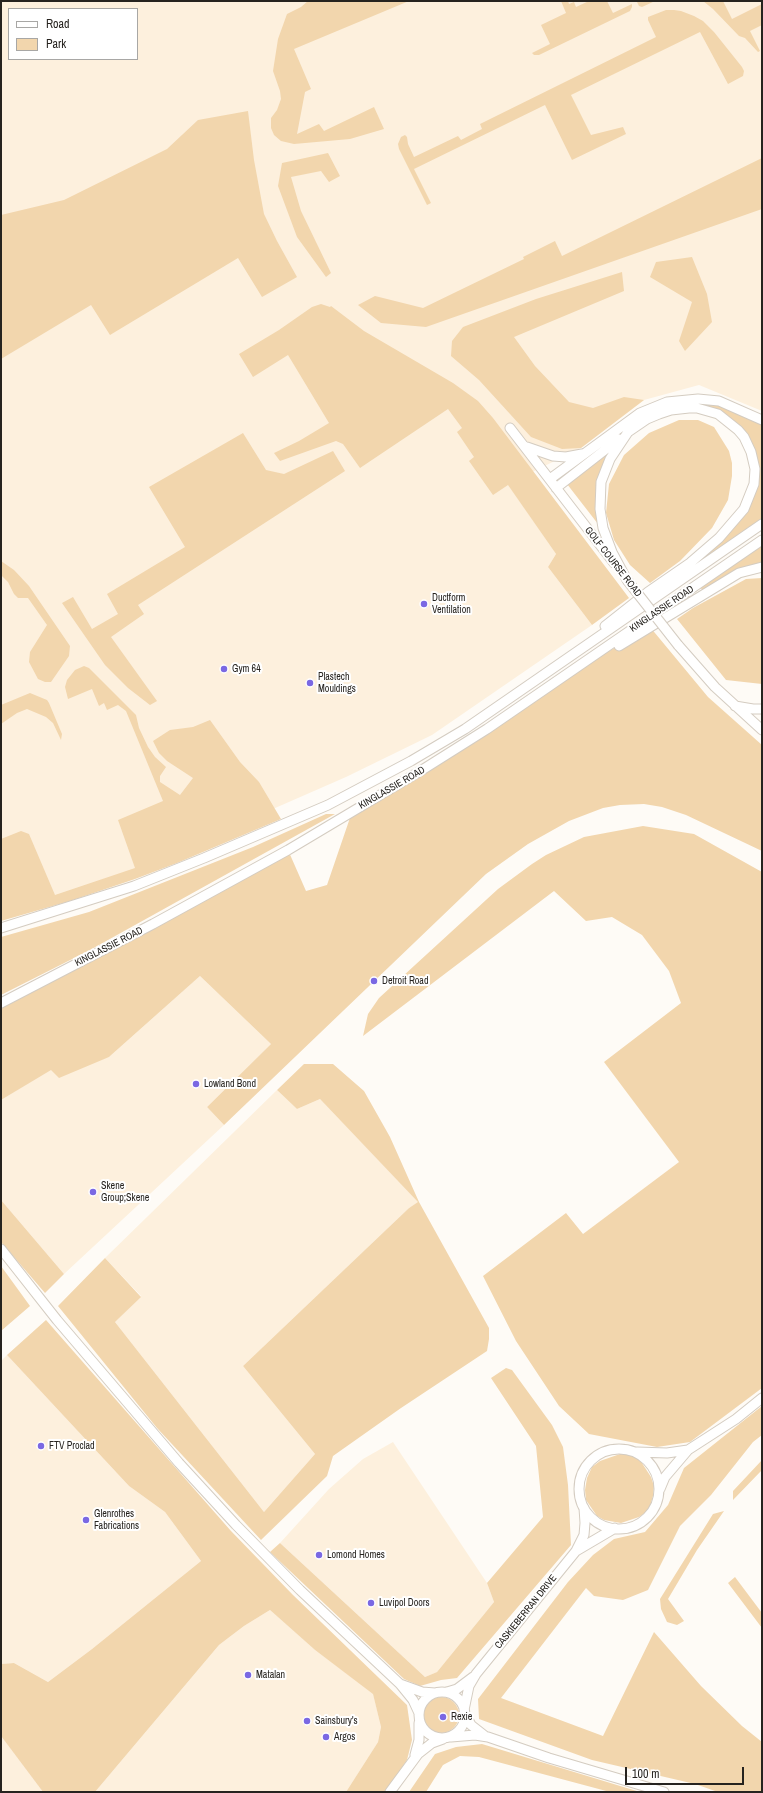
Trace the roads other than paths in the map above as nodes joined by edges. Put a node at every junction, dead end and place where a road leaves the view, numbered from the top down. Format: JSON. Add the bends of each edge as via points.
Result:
{"nodes":[{"id":1,"x":762,"y":420,"type":"edge"},
{"id":2,"x":510,"y":428,"type":"dead end"},
{"id":3,"x":628,"y":432,"type":"junction"},
{"id":4,"x":524,"y":445,"type":"junction"},
{"id":5,"x":584,"y":454,"type":"junction"},
{"id":6,"x":550,"y":479,"type":"junction"},
{"id":7,"x":556,"y":488,"type":"junction"},
{"id":8,"x":762,"y":524,"type":"edge"},
{"id":9,"x":762,"y":540,"type":"edge"},
{"id":10,"x":762,"y":567,"type":"edge"},
{"id":11,"x":627,"y":580,"type":"junction"},
{"id":12,"x":544,"y":675,"type":"junction"},
{"id":13,"x":545,"y":689,"type":"junction"},
{"id":14,"x":734,"y":706,"type":"junction"},
{"id":15,"x":762,"y":709,"type":"edge"},
{"id":16,"x":762,"y":730,"type":"edge"},
{"id":17,"x":1,"y":928,"type":"edge"},
{"id":18,"x":1,"y":1004,"type":"edge"},
{"id":19,"x":1,"y":1249,"type":"edge"},
{"id":20,"x":762,"y":1398,"type":"edge"},
{"id":21,"x":688,"y":1450,"type":"junction"},
{"id":22,"x":633,"y":1451,"type":"junction"},
{"id":23,"x":659,"y":1492,"type":"junction"},
{"id":24,"x":584,"y":1506,"type":"junction"},
{"id":25,"x":615,"y":1528,"type":"junction"},
{"id":26,"x":576,"y":1551,"type":"junction"},
{"id":27,"x":476,"y":1674,"type":"junction"},
{"id":28,"x":400,"y":1684,"type":"junction"},
{"id":29,"x":447,"y":1692,"type":"junction"},
{"id":30,"x":436,"y":1693,"type":"junction"},
{"id":31,"x":465,"y":1712,"type":"junction"},
{"id":32,"x":419,"y":1715,"type":"junction"},
{"id":33,"x":447,"y":1738,"type":"junction"},
{"id":34,"x":488,"y":1738,"type":"junction"},
{"id":35,"x":412,"y":1762,"type":"junction"},
{"id":36,"x":390,"y":1792,"type":"edge"},
{"id":37,"x":664,"y":1792,"type":"edge"}],
"edges":[{"from":1,"to":5,"type":"main road","via":[[719,401],[698,399],[667,402],[640,413]]},
{"from":2,"to":4,"type":"main road","name":"GOLF COURSE ROAD"},
{"from":3,"to":7,"type":"main road"},
{"from":3,"to":11,"type":"main road","via":[[610,459],[599,494],[603,528]]},
{"from":3,"to":12,"type":"main road","via":[[647,419],[671,410],[697,408],[718,414],[738,430],[751,452],[755,477],[750,499],[719,538],[690,563],[648,592]]},
{"from":4,"to":5,"type":"main road","via":[[553,456]]},
{"from":4,"to":6,"type":"main road","name":"GOLF COURSE ROAD"},
{"from":5,"to":6,"type":"main road"},
{"from":6,"to":7,"type":"main road","name":"GOLF COURSE ROAD"},
{"from":7,"to":11,"type":"main road","name":"GOLF COURSE ROAD"},
{"from":8,"to":12,"type":"main road","name":"KINGLASSIE ROAD"},
{"from":9,"to":13,"type":"main road","name":"KINGLASSIE ROAD"},
{"from":10,"to":13,"type":"main road","via":[[739,573]]},
{"from":11,"to":14,"type":"main road","name":"GOLF COURSE ROAD","bridge":true,"via":[[678,645]]},
{"from":12,"to":17,"type":"main road","name":"KINGLASSIE ROAD","via":[[418,757],[328,805],[134,886]]},
{"from":13,"to":18,"type":"main road","name":"KINGLASSIE ROAD","via":[[451,753],[320,831],[153,924]]},
{"from":14,"to":15,"type":"main road"},
{"from":14,"to":16,"type":"main road","name":"GOLF COURSE ROAD"},
{"from":19,"to":28,"type":"main road","via":[[138,1416],[236,1525],[300,1590]]},
{"from":20,"to":21,"type":"main road","via":[[736,1419]]},
{"from":21,"to":22,"type":"main road","via":[[667,1453]]},
{"from":21,"to":23,"type":"main road","via":[[665,1476]]},
{"from":22,"to":23,"type":"main road","via":[[653,1467],[659,1482]]},
{"from":22,"to":24,"type":"main road","via":[[611,1450],[597,1456],[586,1466],[580,1480],[580,1494]]},
{"from":23,"to":25,"type":"main road","via":[[657,1502],[645,1520],[625,1528]]},
{"from":24,"to":25,"type":"main road","via":[[596,1521]]},
{"from":24,"to":26,"type":"main road","name":"CASKIEBERRAN DRIVE","via":[[584,1535]]},
{"from":25,"to":26,"type":"main road","name":"CASKIEBERRAN DRIVE"},
{"from":26,"to":27,"type":"main road","name":"CASKIEBERRAN DRIVE"},
{"from":27,"to":29,"type":"main road","via":[[457,1689]]},
{"from":27,"to":31,"type":"main road","via":[[469,1686]]},
{"from":28,"to":30,"type":"main road","via":[[422,1692]]},
{"from":28,"to":32,"type":"main road","via":[[413,1700]]},
{"from":29,"to":30,"type":"main road"},
{"from":29,"to":31,"type":"main road","via":[[460,1700]]},
{"from":30,"to":32,"type":"main road","via":[[426,1698]]},
{"from":31,"to":33,"type":"main road","via":[[463,1726]]},
{"from":31,"to":34,"type":"main road","via":[[471,1724]]},
{"from":32,"to":33,"type":"main road","via":[[421,1724],[429,1734],[436,1738]]},
{"from":32,"to":35,"type":"main road","via":[[418,1749]]},
{"from":33,"to":34,"type":"main road","via":[[475,1735]]},
{"from":33,"to":35,"type":"main road","via":[[425,1748]]},
{"from":34,"to":37,"type":"main road"},
{"from":35,"to":36,"type":"main road"}]}
